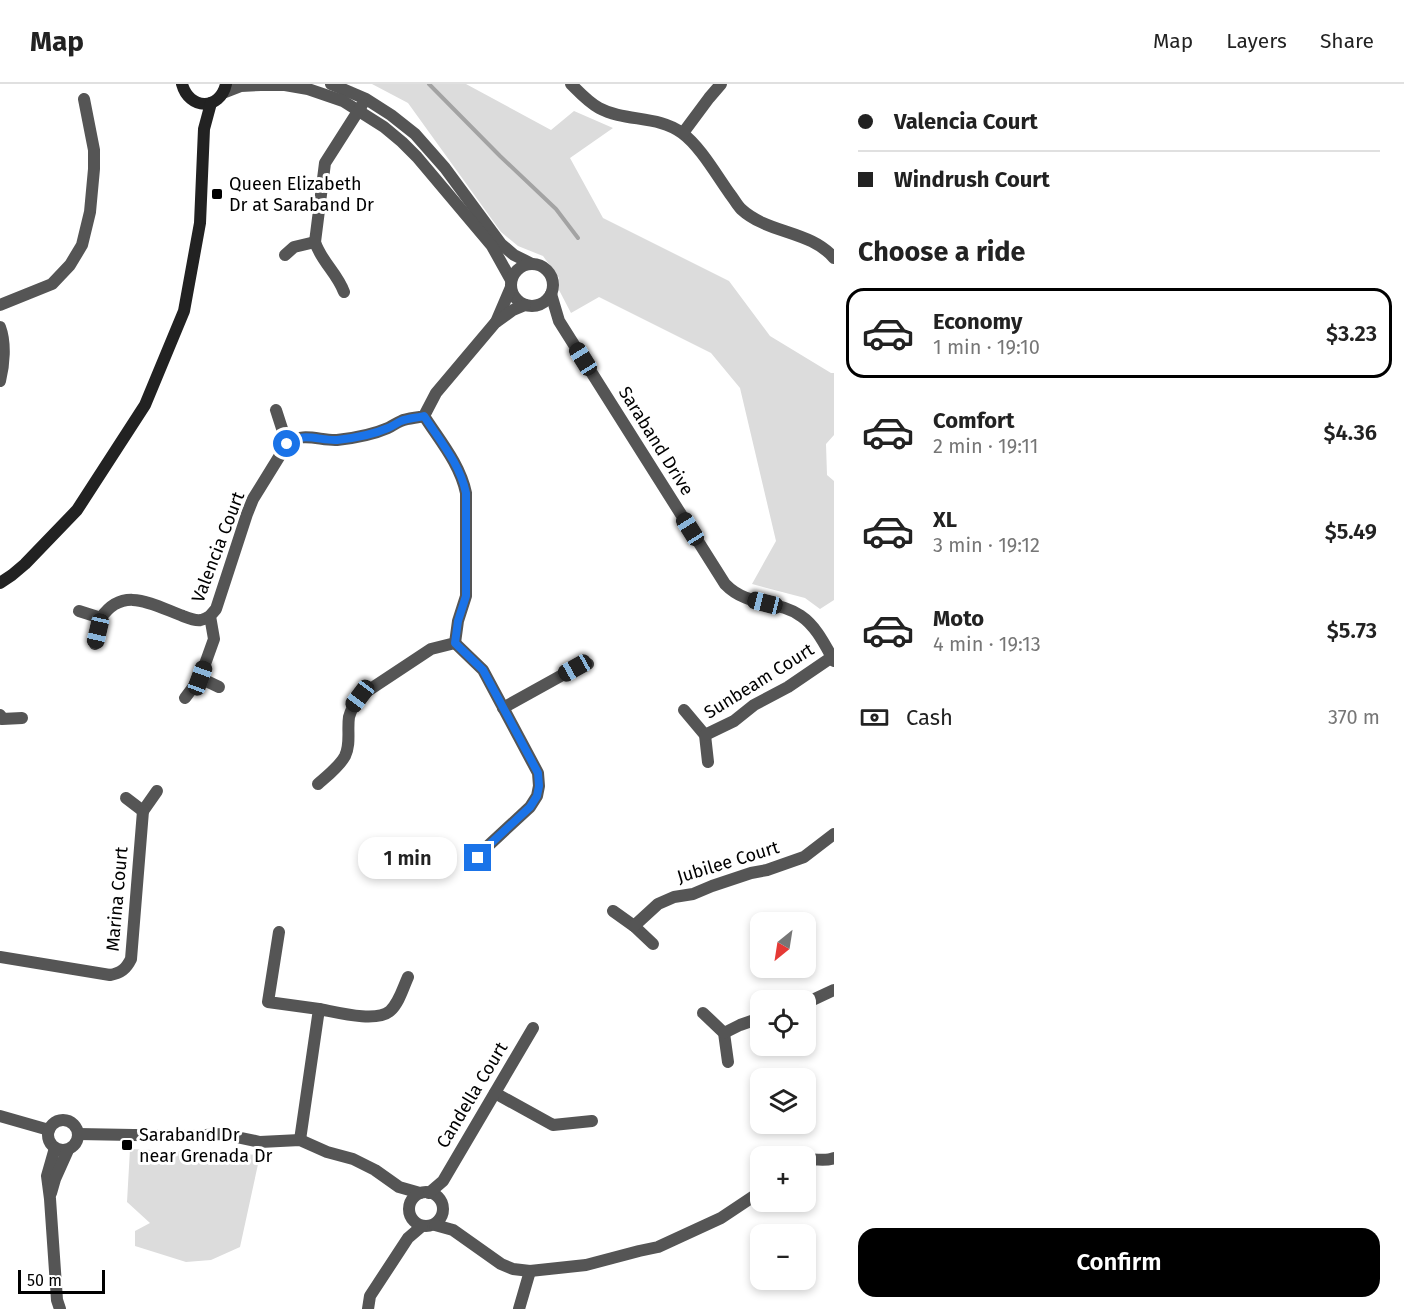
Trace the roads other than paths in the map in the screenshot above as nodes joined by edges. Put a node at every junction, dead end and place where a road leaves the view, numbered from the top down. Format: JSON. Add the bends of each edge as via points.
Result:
{"nodes":[{"id":1,"x":182,"y":84,"type":"edge"},
{"id":2,"x":331,"y":84,"type":"edge"},
{"id":3,"x":571,"y":84,"type":"edge"},
{"id":4,"x":721,"y":84,"type":"edge"},
{"id":5,"x":224,"y":89,"type":"edge"},
{"id":6,"x":84,"y":99,"type":"dead end"},
{"id":7,"x":366,"y":99,"type":"junction"},
{"id":8,"x":195,"y":102,"type":"junction"},
{"id":9,"x":211,"y":103,"type":"junction"},
{"id":10,"x":358,"y":110,"type":"junction"},
{"id":11,"x":204,"y":129,"type":"junction"},
{"id":12,"x":683,"y":133,"type":"junction"},
{"id":13,"x":315,"y":242,"type":"junction"},
{"id":14,"x":285,"y":255,"type":"dead end"},
{"id":15,"x":834,"y":258,"type":"edge"},
{"id":16,"x":532,"y":264,"type":"junction"},
{"id":17,"x":511,"y":283,"type":"junction"},
{"id":18,"x":344,"y":292,"type":"dead end"},
{"id":19,"x":551,"y":294,"type":"junction"},
{"id":20,"x":0,"y":305,"type":"edge"},
{"id":21,"x":530,"y":305,"type":"junction"},
{"id":22,"x":559,"y":321,"type":"junction"},
{"id":23,"x":495,"y":323,"type":"junction"},
{"id":24,"x":0,"y":327,"type":"edge"},
{"id":25,"x":0,"y":381,"type":"edge"},
{"id":26,"x":276,"y":410,"type":"dead end"},
{"id":27,"x":424,"y":416,"type":"junction"},
{"id":28,"x":287,"y":444,"type":"junction"},
{"id":29,"x":0,"y":583,"type":"edge"},
{"id":30,"x":79,"y":611,"type":"dead end"},
{"id":31,"x":210,"y":616,"type":"junction"},
{"id":32,"x":100,"y":618,"type":"junction"},
{"id":33,"x":455,"y":643,"type":"junction"},
{"id":34,"x":95,"y":644,"type":"dead end"},
{"id":35,"x":833,"y":659,"type":"edge"},
{"id":36,"x":588,"y":664,"type":"dead end"},
{"id":37,"x":200,"y":678,"type":"junction"},
{"id":38,"x":219,"y":687,"type":"dead end"},
{"id":39,"x":185,"y":698,"type":"dead end"},
{"id":40,"x":503,"y":708,"type":"junction"},
{"id":41,"x":684,"y":710,"type":"dead end"},
{"id":42,"x":22,"y":718,"type":"dead end"},
{"id":43,"x":1,"y":719,"type":"edge"},
{"id":44,"x":705,"y":735,"type":"junction"},
{"id":45,"x":708,"y":762,"type":"dead end"},
{"id":46,"x":318,"y":784,"type":"dead end"},
{"id":47,"x":157,"y":791,"type":"dead end"},
{"id":48,"x":126,"y":798,"type":"dead end"},
{"id":49,"x":143,"y":811,"type":"junction"},
{"id":50,"x":834,"y":834,"type":"edge"},
{"id":51,"x":478,"y":858,"type":"dead end"},
{"id":52,"x":613,"y":911,"type":"dead end"},
{"id":53,"x":634,"y":926,"type":"junction"},
{"id":54,"x":279,"y":932,"type":"dead end"},
{"id":55,"x":653,"y":944,"type":"dead end"},
{"id":56,"x":0,"y":957,"type":"edge"},
{"id":57,"x":408,"y":977,"type":"dead end"},
{"id":58,"x":834,"y":990,"type":"edge"},
{"id":59,"x":816,"y":998,"type":"edge"},
{"id":60,"x":319,"y":1010,"type":"junction"},
{"id":61,"x":703,"y":1013,"type":"dead end"},
{"id":62,"x":750,"y":1022,"type":"edge"},
{"id":63,"x":533,"y":1028,"type":"dead end"},
{"id":64,"x":724,"y":1033,"type":"junction"},
{"id":65,"x":728,"y":1062,"type":"dead end"},
{"id":66,"x":495,"y":1092,"type":"junction"},
{"id":67,"x":0,"y":1116,"type":"edge"},
{"id":68,"x":592,"y":1121,"type":"dead end"},
{"id":69,"x":49,"y":1130,"type":"junction"},
{"id":70,"x":78,"y":1134,"type":"junction"},
{"id":71,"x":300,"y":1140,"type":"junction"},
{"id":72,"x":55,"y":1148,"type":"junction"},
{"id":73,"x":68,"y":1150,"type":"junction"},
{"id":74,"x":816,"y":1158,"type":"edge"},
{"id":75,"x":834,"y":1158,"type":"edge"},
{"id":76,"x":443,"y":1181,"type":"junction"},
{"id":77,"x":399,"y":1187,"type":"junction"},
{"id":78,"x":424,"y":1193,"type":"junction"},
{"id":79,"x":50,"y":1199,"type":"junction"},
{"id":80,"x":750,"y":1199,"type":"edge"},
{"id":81,"x":441,"y":1206,"type":"junction"},
{"id":82,"x":410,"y":1212,"type":"junction"},
{"id":83,"x":428,"y":1225,"type":"junction"},
{"id":84,"x":453,"y":1230,"type":"junction"},
{"id":85,"x":408,"y":1238,"type":"junction"},
{"id":86,"x":530,"y":1271,"type":"junction"},
{"id":87,"x":60,"y":1309,"type":"edge"},
{"id":88,"x":368,"y":1309,"type":"edge"},
{"id":89,"x":519,"y":1309,"type":"edge"}],
"edges":[{"from":1,"to":8,"type":"street"},
{"from":2,"to":7,"type":"street"},
{"from":3,"to":12,"type":"street","via":[[600,109],[654,121]]},
{"from":4,"to":12,"type":"street"},
{"from":5,"to":9,"type":"street"},
{"from":5,"to":10,"type":"street","via":[[285,85],[308,89]]},
{"from":6,"to":20,"type":"street","via":[[94,169],[82,245],[51,284]]},
{"from":7,"to":10,"type":"street"},
{"from":7,"to":16,"type":"street","via":[[415,134],[501,244]]},
{"from":8,"to":9,"type":"street"},
{"from":8,"to":11,"type":"street"},
{"from":9,"to":11,"type":"street"},
{"from":10,"to":13,"type":"street","via":[[325,163]]},
{"from":10,"to":17,"type":"street","via":[[417,157],[492,246]]},
{"from":11,"to":29,"type":"street","via":[[200,223],[184,311],[145,405],[77,510],[25,564]]},
{"from":12,"to":15,"type":"street","via":[[741,209],[766,224],[799,235]]},
{"from":13,"to":14,"type":"street"},
{"from":13,"to":18,"type":"street"},
{"from":16,"to":17,"type":"street","via":[[519,269]]},
{"from":16,"to":19,"type":"street","via":[[549,274]]},
{"from":17,"to":21,"type":"street","via":[[515,298]]},
{"from":17,"to":23,"type":"street"},
{"from":19,"to":21,"type":"street","via":[[547,300]]},
{"from":19,"to":22,"type":"street","name":"Saraband Drive"},
{"from":21,"to":22,"type":"street","name":"Saraband Drive"},
{"from":21,"to":23,"type":"street","via":[[513,310]]},
{"from":22,"to":35,"type":"street","name":"Saraband Drive","via":[[725,584],[744,598],[800,614],[812,624]]},
{"from":23,"to":27,"type":"street","via":[[436,393]]},
{"from":24,"to":25,"type":"street"},
{"from":26,"to":28,"type":"street"},
{"from":27,"to":28,"type":"street","via":[[351,439],[302,437]]},
{"from":27,"to":33,"type":"street","via":[[458,467],[466,493],[466,596]]},
{"from":28,"to":31,"type":"street","name":"Valencia Court","via":[[247,514],[216,609]]},
{"from":30,"to":32,"type":"street"},
{"from":31,"to":32,"type":"street","via":[[192,620],[127,599],[114,604]]},
{"from":31,"to":37,"type":"street","name":"Valencia Court","via":[[214,639]]},
{"from":32,"to":34,"type":"street"},
{"from":33,"to":40,"type":"street","via":[[483,670]]},
{"from":33,"to":46,"type":"street","via":[[431,648],[360,696],[352,706],[345,756]]},
{"from":35,"to":44,"type":"street","name":"Sunbeam Court"},
{"from":36,"to":40,"type":"street"},
{"from":37,"to":38,"type":"street"},
{"from":37,"to":39,"type":"street","name":"Valencia Court"},
{"from":40,"to":51,"type":"street","via":[[538,773],[539,786],[530,807]]},
{"from":41,"to":44,"type":"street","name":"Sunbeam Court"},
{"from":42,"to":43,"type":"street"},
{"from":44,"to":45,"type":"street","name":"Sunbeam Court"},
{"from":47,"to":49,"type":"street"},
{"from":48,"to":49,"type":"street"},
{"from":49,"to":56,"type":"street","name":"Marina Court","via":[[128,965],[110,975]]},
{"from":50,"to":53,"type":"street","name":"Jubilee Court","via":[[804,857],[658,904]]},
{"from":52,"to":53,"type":"street"},
{"from":53,"to":55,"type":"street"},
{"from":54,"to":60,"type":"street","via":[[268,1002]]},
{"from":57,"to":60,"type":"street","via":[[396,1004],[379,1016]]},
{"from":58,"to":59,"type":"street"},
{"from":60,"to":71,"type":"street"},
{"from":61,"to":64,"type":"street"},
{"from":62,"to":64,"type":"street"},
{"from":63,"to":66,"type":"street","name":"Candella Court"},
{"from":64,"to":65,"type":"street"},
{"from":66,"to":68,"type":"street","via":[[553,1125]]},
{"from":66,"to":76,"type":"street","name":"Candella Court"},
{"from":67,"to":69,"type":"street"},
{"from":69,"to":70,"type":"street","via":[[56,1121],[68,1120]]},
{"from":69,"to":72,"type":"street","via":[[49,1140]]},
{"from":70,"to":71,"type":"street","via":[[222,1134],[260,1142]]},
{"from":70,"to":73,"type":"street","via":[[76,1143]]},
{"from":71,"to":77,"type":"street","via":[[353,1159]]},
{"from":72,"to":73,"type":"street"},
{"from":72,"to":79,"type":"street","via":[[47,1176]]},
{"from":73,"to":79,"type":"street"},
{"from":74,"to":75,"type":"street"},
{"from":76,"to":78,"type":"street","name":"Candella Court"},
{"from":76,"to":81,"type":"street","name":"Candella Court"},
{"from":77,"to":78,"type":"street"},
{"from":77,"to":82,"type":"street"},
{"from":78,"to":81,"type":"street","via":[[437,1197]]},
{"from":78,"to":82,"type":"street","via":[[411,1200]]},
{"from":79,"to":87,"type":"street"},
{"from":80,"to":86,"type":"street","via":[[721,1218],[658,1247],[586,1265]]},
{"from":81,"to":83,"type":"street","via":[[441,1217]]},
{"from":81,"to":84,"type":"street"},
{"from":82,"to":83,"type":"street","via":[[414,1222]]},
{"from":82,"to":85,"type":"street"},
{"from":83,"to":84,"type":"street"},
{"from":83,"to":85,"type":"street"},
{"from":84,"to":86,"type":"street","via":[[501,1264]]},
{"from":85,"to":88,"type":"street","via":[[370,1296]]},
{"from":86,"to":89,"type":"street"}]}
